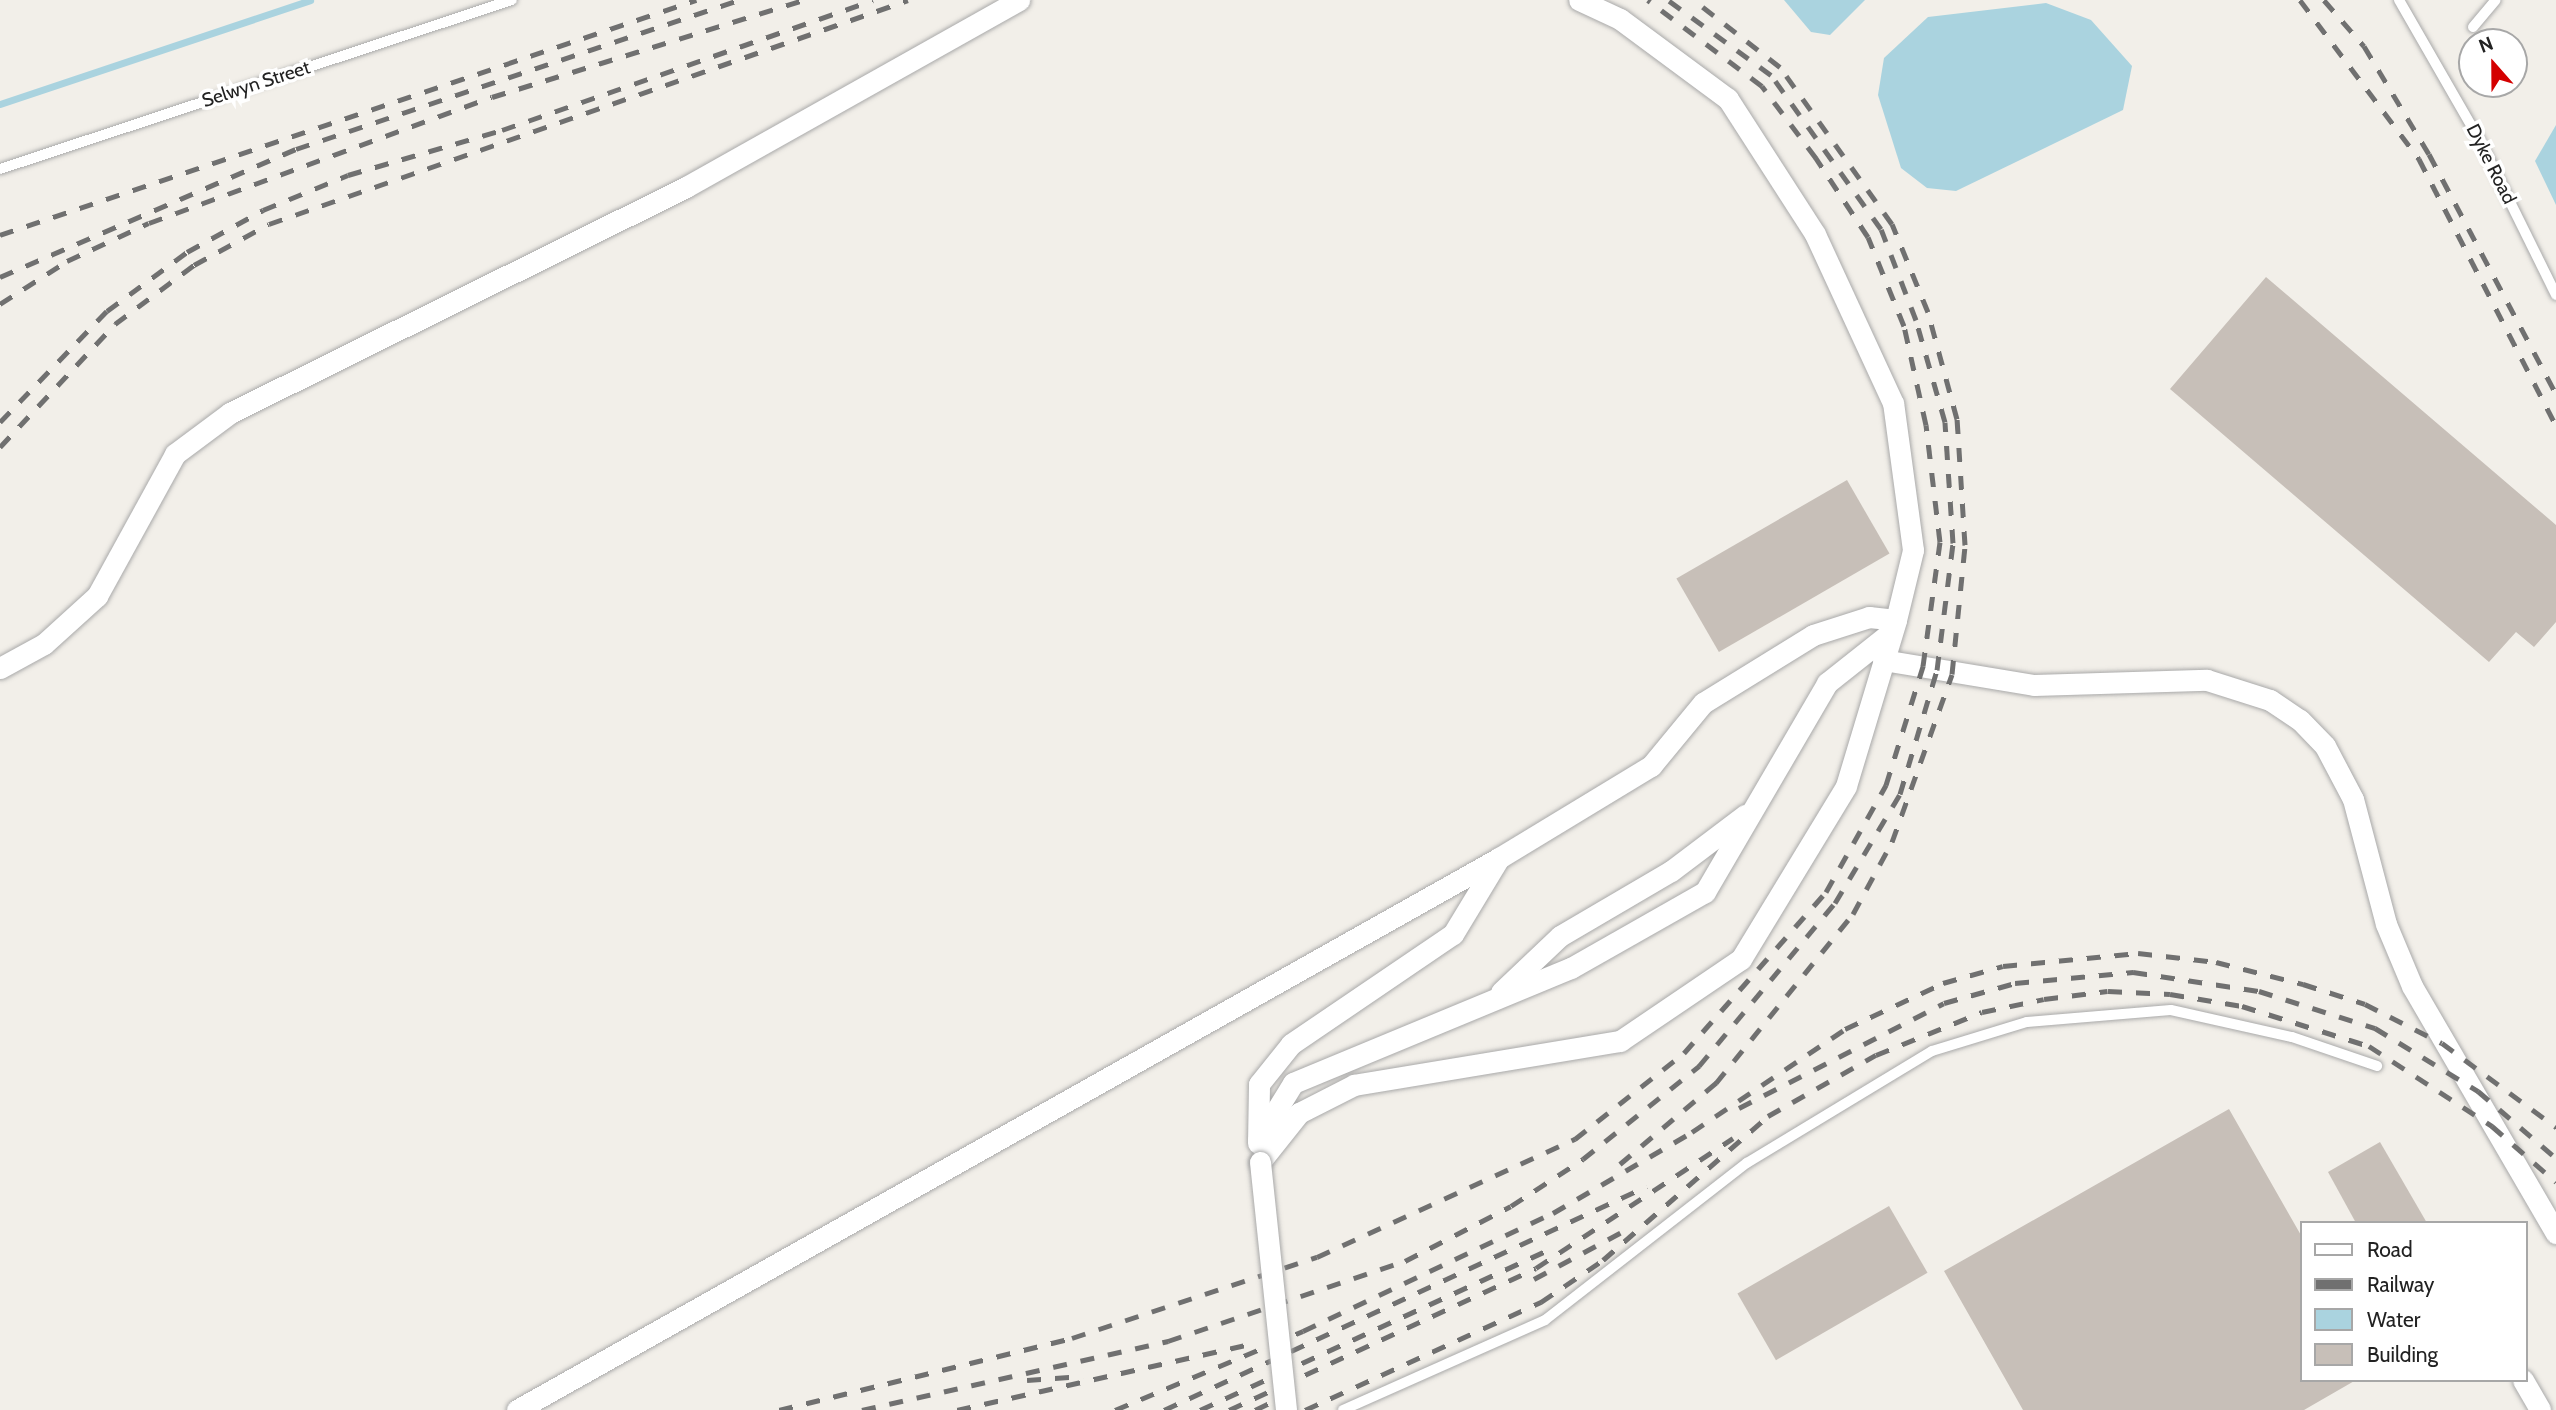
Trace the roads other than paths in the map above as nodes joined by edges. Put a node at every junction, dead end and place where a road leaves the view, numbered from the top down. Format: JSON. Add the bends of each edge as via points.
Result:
{"nodes":[{"id":1,"x":512,"y":0,"type":"edge"},
{"id":2,"x":1019,"y":0,"type":"edge"},
{"id":3,"x":1579,"y":0,"type":"edge"},
{"id":4,"x":2399,"y":0,"type":"edge"},
{"id":5,"x":2496,"y":0,"type":"edge"},
{"id":6,"x":2473,"y":27,"type":"dead end"},
{"id":7,"x":0,"y":169,"type":"edge"},
{"id":8,"x":2556,"y":295,"type":"edge"},
{"id":9,"x":1893,"y":627,"type":"junction"},
{"id":10,"x":1883,"y":660,"type":"junction"},
{"id":11,"x":0,"y":668,"type":"edge"},
{"id":12,"x":1754,"y":808,"type":"junction"},
{"id":13,"x":1499,"y":858,"type":"junction"},
{"id":14,"x":1491,"y":1001,"type":"junction"},
{"id":15,"x":2376,"y":1066,"type":"dead end"},
{"id":16,"x":1258,"y":1140,"type":"junction"},
{"id":17,"x":1260,"y":1163,"type":"junction"},
{"id":18,"x":2556,"y":1233,"type":"edge"},
{"id":19,"x":2525,"y":1382,"type":"edge"},
{"id":20,"x":517,"y":1410,"type":"edge"},
{"id":21,"x":1286,"y":1410,"type":"edge"},
{"id":22,"x":1343,"y":1410,"type":"edge"},
{"id":23,"x":2540,"y":1410,"type":"edge"}],
"edges":[{"from":1,"to":7,"type":"lane","name":"Selwyn Street"},
{"from":2,"to":11,"type":"street","via":[[686,187],[230,413],[175,454],[97,596],[44,644]]},
{"from":3,"to":9,"type":"street","via":[[1620,19],[1728,99],[1815,234],[1893,403],[1913,550]]},
{"from":4,"to":8,"type":"lane","name":"Dyke Road","via":[[2479,139]]},
{"from":5,"to":6,"type":"lane"},
{"from":9,"to":10,"type":"street"},
{"from":9,"to":12,"type":"street","via":[[1827,684]]},
{"from":9,"to":13,"type":"street","via":[[1869,617],[1814,635],[1703,704],[1651,766]]},
{"from":10,"to":17,"type":"street","via":[[1846,786],[1741,960],[1620,1041],[1354,1084],[1299,1114]]},
{"from":10,"to":18,"type":"street","via":[[2034,685],[2207,680],[2270,700],[2300,720],[2330,754],[2353,799],[2386,924],[2412,986]]},
{"from":12,"to":14,"type":"street","via":[[1671,871],[1560,936]]},
{"from":12,"to":14,"type":"street","via":[[1705,892],[1571,968]]},
{"from":13,"to":16,"type":"street","via":[[1453,934],[1291,1044],[1259,1084]]},
{"from":13,"to":20,"type":"street"},
{"from":14,"to":16,"type":"street","via":[[1293,1083]]},
{"from":15,"to":22,"type":"lane","via":[[2292,1037],[2171,1010],[2026,1021],[1932,1051],[1747,1163],[1545,1320]]},
{"from":16,"to":17,"type":"street"},
{"from":17,"to":21,"type":"street","bridge":true},
{"from":19,"to":23,"type":"street"}]}
